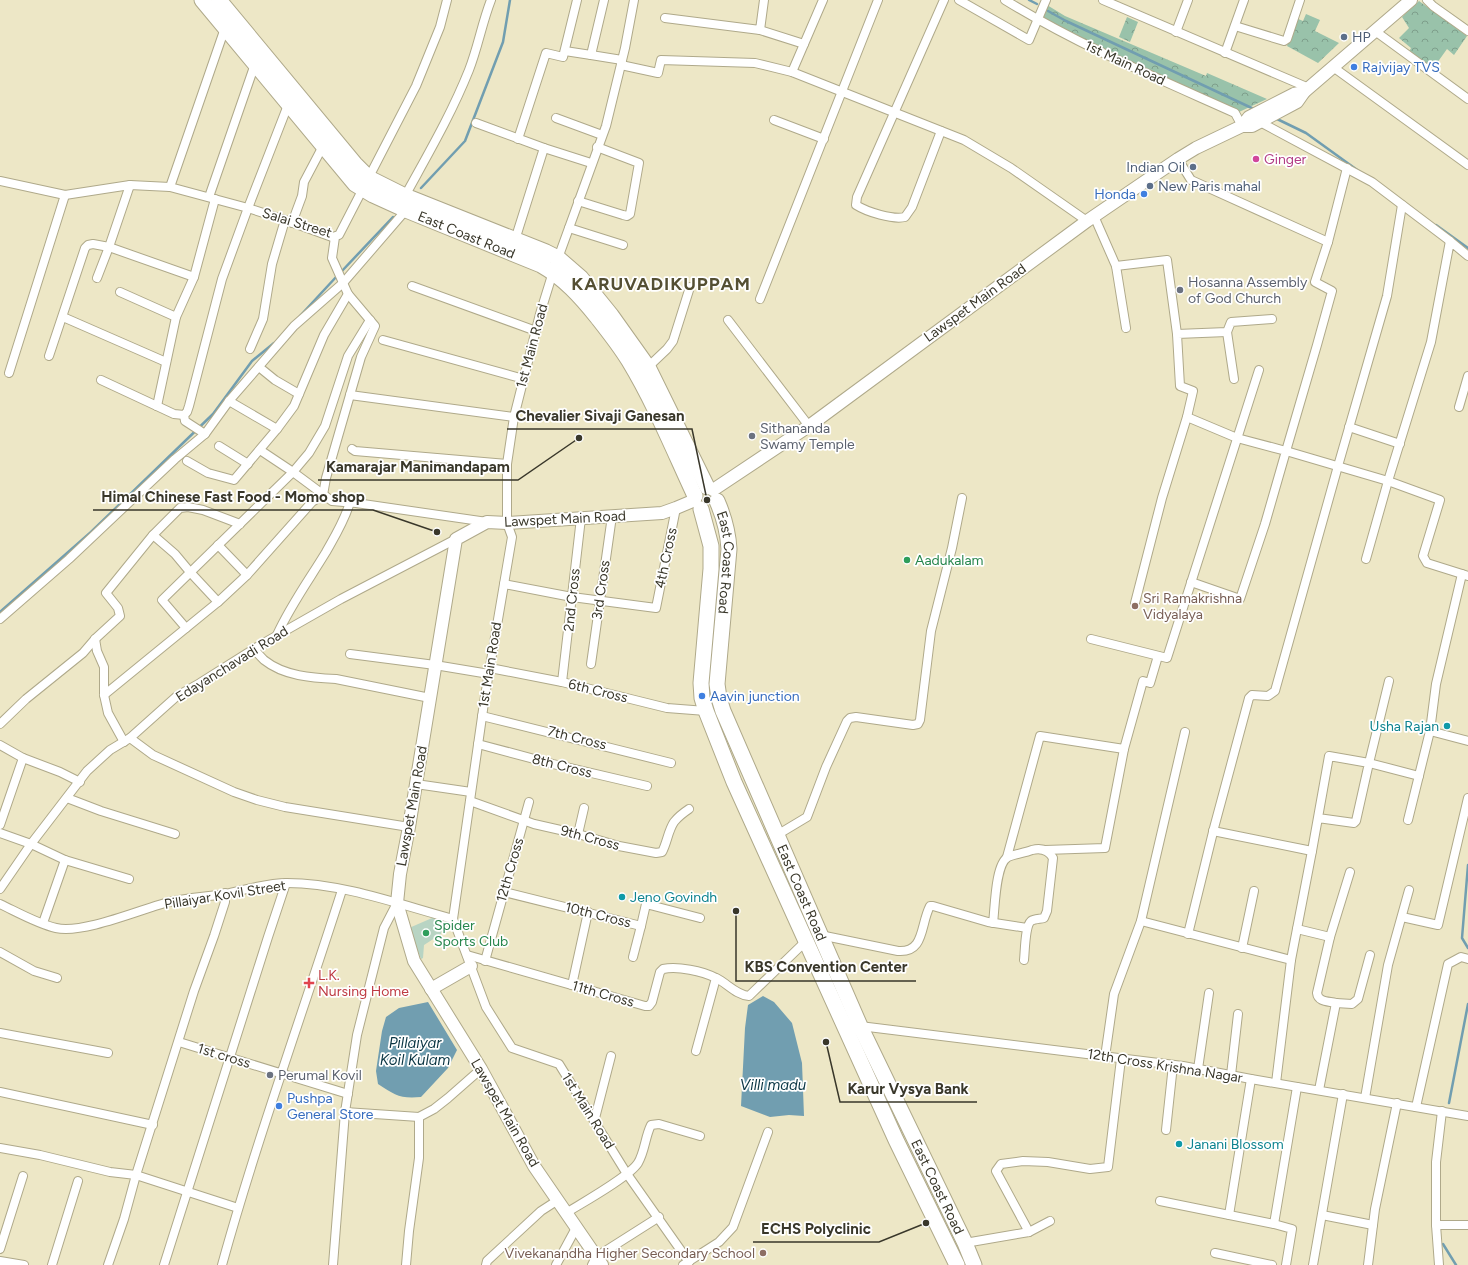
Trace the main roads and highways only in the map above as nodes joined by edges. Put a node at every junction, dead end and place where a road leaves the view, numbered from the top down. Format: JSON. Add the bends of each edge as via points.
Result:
{"nodes":[{"id":1,"x":202,"y":0,"type":"edge"},
{"id":2,"x":219,"y":0,"type":"edge"},
{"id":3,"x":366,"y":184,"type":"junction"},
{"id":4,"x":405,"y":203,"type":"junction"},
{"id":5,"x":556,"y":265,"type":"junction"},
{"id":6,"x":713,"y":493,"type":"junction"},
{"id":7,"x":697,"y":502,"type":"junction"},
{"id":8,"x":956,"y":1265,"type":"edge"},
{"id":9,"x":974,"y":1265,"type":"edge"}],
"edges":[{"from":1,"to":3,"type":"highway","name":"East Coast Road","via":[[345,173]]},
{"from":2,"to":3,"type":"highway","name":"East Coast Road","via":[[355,164]]},
{"from":3,"to":4,"type":"highway","name":"East Coast Road"},
{"from":4,"to":5,"type":"highway","name":"East Coast Road","via":[[515,240]]},
{"from":4,"to":5,"type":"highway","name":"East Coast Road","via":[[542,265]]},
{"from":5,"to":6,"type":"highway","name":"East Coast Road","via":[[581,278],[648,367]]},
{"from":5,"to":7,"type":"highway","name":"East Coast Road","via":[[629,360],[646,390]]},
{"from":6,"to":7,"type":"highway","via":[[699,489]]},
{"from":6,"to":7,"type":"highway","name":"East Coast Road","via":[[711,509],[704,510]]},
{"from":6,"to":9,"type":"highway","name":"East Coast Road","via":[[725,520],[729,549],[717,684],[723,711],[860,1026]]},
{"from":7,"to":8,"type":"highway","name":"East Coast Road","via":[[711,546],[701,683],[706,711],[734,782],[896,1140]]}]}
